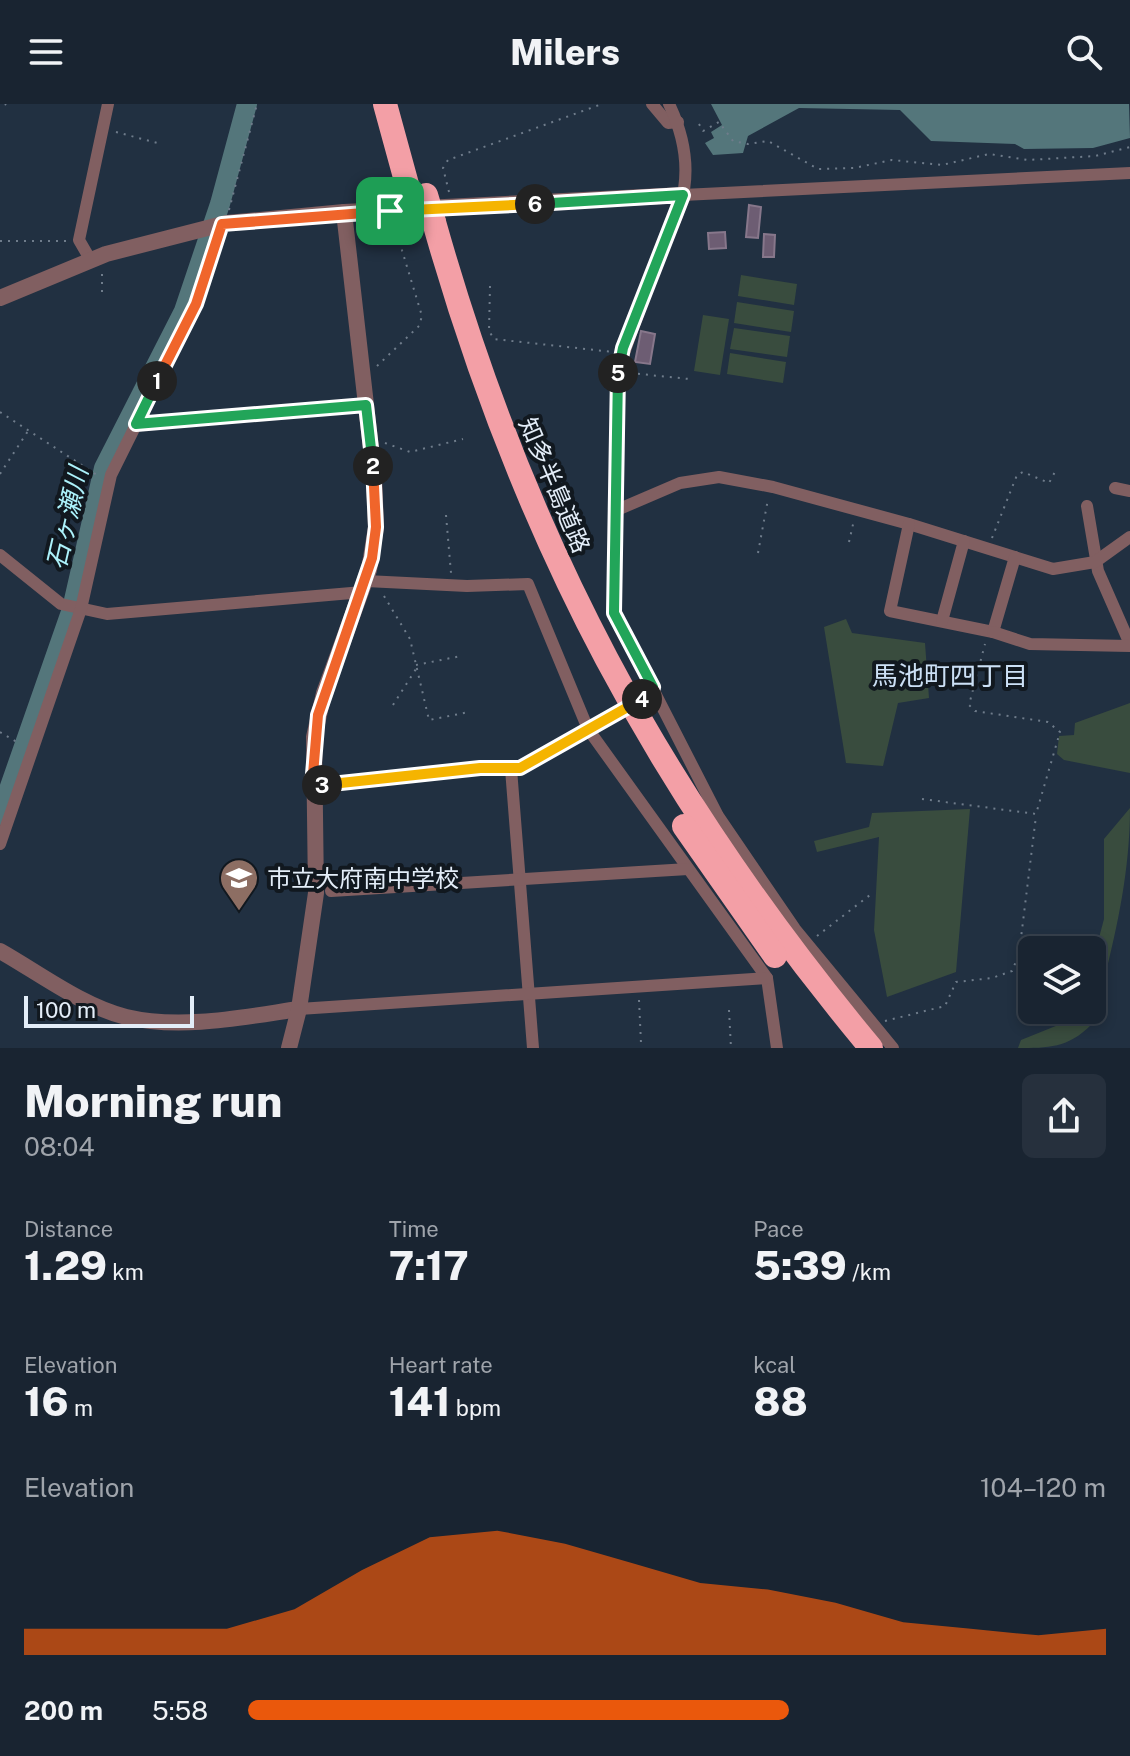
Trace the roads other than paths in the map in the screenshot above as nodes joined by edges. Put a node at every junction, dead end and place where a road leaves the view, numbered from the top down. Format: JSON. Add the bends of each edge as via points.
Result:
{"nodes":[{"id":1,"x":108,"y":104,"type":"edge"},
{"id":2,"x":385,"y":104,"type":"edge"},
{"id":3,"x":402,"y":104,"type":"edge"},
{"id":4,"x":652,"y":104,"type":"edge"},
{"id":5,"x":669,"y":104,"type":"edge"},
{"id":6,"x":678,"y":122,"type":"junction"},
{"id":7,"x":1130,"y":173,"type":"edge"},
{"id":8,"x":683,"y":195,"type":"junction"},
{"id":9,"x":422,"y":209,"type":"junction"},
{"id":10,"x":344,"y":212,"type":"junction"},
{"id":11,"x":224,"y":224,"type":"junction"},
{"id":12,"x":95,"y":258,"type":"junction"},
{"id":13,"x":0,"y":298,"type":"edge"},
{"id":14,"x":366,"y":405,"type":"junction"},
{"id":15,"x":136,"y":424,"type":"junction"},
{"id":16,"x":1115,"y":488,"type":"dead end"},
{"id":17,"x":1130,"y":491,"type":"edge"},
{"id":18,"x":1087,"y":506,"type":"dead end"},
{"id":19,"x":617,"y":510,"type":"junction"},
{"id":20,"x":909,"y":524,"type":"junction"},
{"id":21,"x":1130,"y":537,"type":"edge"},
{"id":22,"x":964,"y":541,"type":"junction"},
{"id":23,"x":0,"y":555,"type":"edge"},
{"id":24,"x":1015,"y":557,"type":"junction"},
{"id":25,"x":1097,"y":560,"type":"junction"},
{"id":26,"x":369,"y":585,"type":"junction"},
{"id":27,"x":74,"y":606,"type":"junction"},
{"id":28,"x":942,"y":621,"type":"junction"},
{"id":29,"x":991,"y":632,"type":"junction"},
{"id":30,"x":1130,"y":645,"type":"edge"},
{"id":31,"x":650,"y":692,"type":"junction"},
{"id":32,"x":594,"y":726,"type":"junction"},
{"id":33,"x":511,"y":769,"type":"junction"},
{"id":34,"x":312,"y":786,"type":"junction"},
{"id":35,"x":0,"y":844,"type":"edge"},
{"id":36,"x":688,"y":869,"type":"junction"},
{"id":37,"x":521,"y":882,"type":"junction"},
{"id":38,"x":331,"y":891,"type":"dead end"},
{"id":39,"x":0,"y":951,"type":"edge"},
{"id":40,"x":767,"y":978,"type":"junction"},
{"id":41,"x":529,"y":994,"type":"junction"},
{"id":42,"x":299,"y":1009,"type":"junction"},
{"id":43,"x":873,"y":1038,"type":"edge"},
{"id":44,"x":289,"y":1048,"type":"edge"},
{"id":45,"x":533,"y":1048,"type":"edge"},
{"id":46,"x":777,"y":1048,"type":"edge"},
{"id":47,"x":850,"y":1048,"type":"edge"},
{"id":48,"x":893,"y":1048,"type":"edge"}],
"edges":[{"from":1,"to":12,"type":"street","via":[[79,240]]},
{"from":2,"to":9,"type":"highway","name":"知多半島道路"},
{"from":3,"to":9,"type":"highway","name":"知多半島道路"},
{"from":4,"to":6,"type":"street","via":[[668,123]]},
{"from":5,"to":6,"type":"street"},
{"from":6,"to":8,"type":"street","via":[[686,150]]},
{"from":7,"to":8,"type":"street"},
{"from":8,"to":9,"type":"street"},
{"from":8,"to":19,"type":"street","via":[[618,372]]},
{"from":9,"to":10,"type":"street"},
{"from":9,"to":43,"type":"highway","name":"知多半島道路","via":[[520,477],[601,654],[719,850],[813,978]]},
{"from":9,"to":47,"type":"highway","name":"知多半島道路","via":[[473,399],[505,483],[587,660],[705,860]]},
{"from":10,"to":11,"type":"street"},
{"from":10,"to":14,"type":"street"},
{"from":11,"to":12,"type":"street"},
{"from":11,"to":15,"type":"street","via":[[196,304]]},
{"from":12,"to":13,"type":"street"},
{"from":14,"to":15,"type":"street"},
{"from":14,"to":26,"type":"street","via":[[376,527]]},
{"from":15,"to":27,"type":"street","via":[[105,492]]},
{"from":16,"to":17,"type":"street"},
{"from":18,"to":25,"type":"street"},
{"from":19,"to":20,"type":"street","via":[[680,483],[719,477]]},
{"from":19,"to":31,"type":"street","via":[[614,613]]},
{"from":20,"to":22,"type":"street"},
{"from":20,"to":28,"type":"street","via":[[890,611]]},
{"from":21,"to":25,"type":"street"},
{"from":22,"to":24,"type":"street"},
{"from":22,"to":28,"type":"street"},
{"from":23,"to":27,"type":"street"},
{"from":24,"to":25,"type":"street","via":[[1053,569]]},
{"from":24,"to":29,"type":"street"},
{"from":25,"to":30,"type":"street"},
{"from":26,"to":27,"type":"street","via":[[107,614]]},
{"from":26,"to":32,"type":"street","via":[[528,584]]},
{"from":26,"to":34,"type":"street","via":[[318,715]]},
{"from":27,"to":35,"type":"street"},
{"from":28,"to":29,"type":"street"},
{"from":29,"to":30,"type":"street","via":[[1030,644]]},
{"from":31,"to":32,"type":"street","bridge":true},
{"from":31,"to":43,"type":"street","via":[[718,816]]},
{"from":32,"to":33,"type":"street"},
{"from":32,"to":36,"type":"street"},
{"from":33,"to":34,"type":"street"},
{"from":33,"to":37,"type":"street"},
{"from":34,"to":42,"type":"street","via":[[316,893]]},
{"from":36,"to":37,"type":"street"},
{"from":36,"to":40,"type":"street"},
{"from":37,"to":38,"type":"street"},
{"from":37,"to":41,"type":"street"},
{"from":39,"to":42,"type":"street","via":[[125,1016],[202,1020]]},
{"from":40,"to":41,"type":"street"},
{"from":40,"to":46,"type":"street"},
{"from":41,"to":42,"type":"street"},
{"from":41,"to":45,"type":"street"},
{"from":42,"to":44,"type":"street"},
{"from":43,"to":48,"type":"street"}]}
